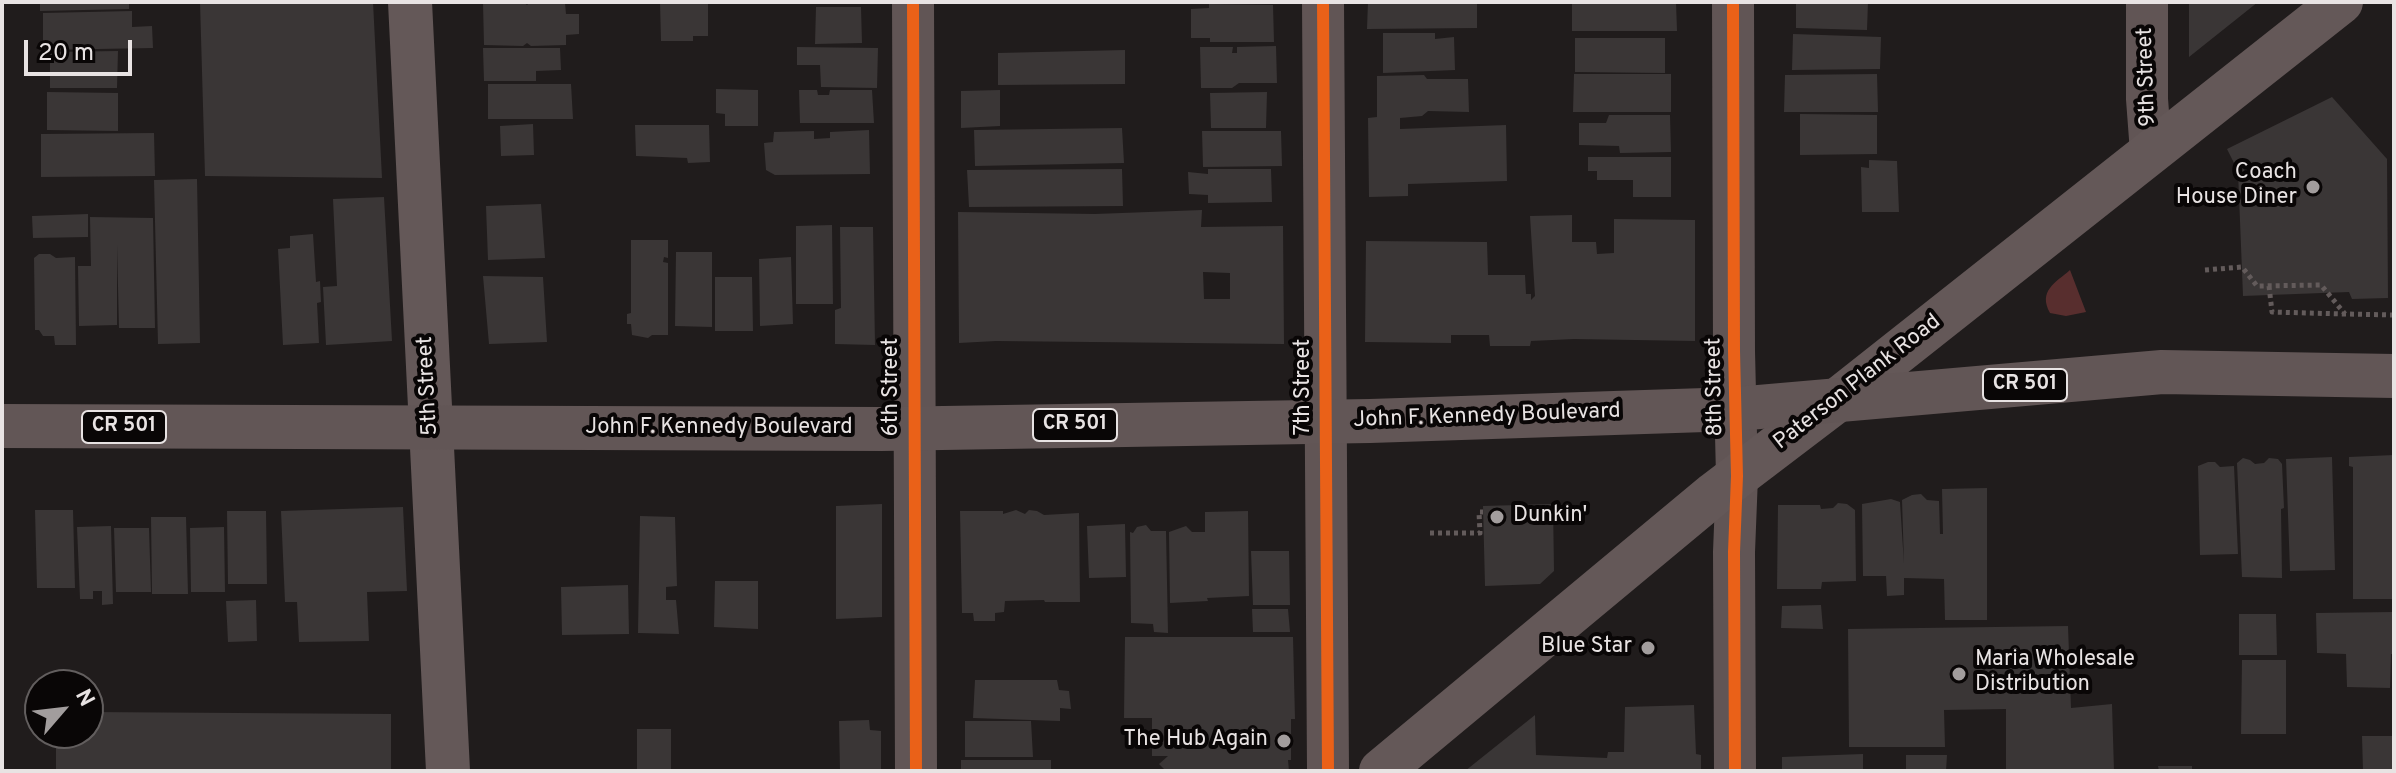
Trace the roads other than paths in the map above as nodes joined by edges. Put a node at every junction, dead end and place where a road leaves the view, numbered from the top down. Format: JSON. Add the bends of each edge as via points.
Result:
{"nodes":[{"id":1,"x":410,"y":2,"type":"edge"},
{"id":2,"x":913,"y":2,"type":"edge"},
{"id":3,"x":1323,"y":2,"type":"edge"},
{"id":4,"x":1733,"y":2,"type":"edge"},
{"id":5,"x":2147,"y":2,"type":"edge"},
{"id":6,"x":2341,"y":2,"type":"edge"},
{"id":7,"x":2151,"y":152,"type":"junction"},
{"id":8,"x":2394,"y":376,"type":"edge"},
{"id":9,"x":1835,"y":402,"type":"junction"},
{"id":10,"x":1736,"y":409,"type":"junction"},
{"id":11,"x":1324,"y":422,"type":"junction"},
{"id":12,"x":2,"y":426,"type":"edge"},
{"id":13,"x":431,"y":427,"type":"junction"},
{"id":14,"x":913,"y":428,"type":"junction"},
{"id":15,"x":1737,"y":476,"type":"junction"},
{"id":16,"x":448,"y":771,"type":"edge"},
{"id":17,"x":916,"y":771,"type":"edge"},
{"id":18,"x":1328,"y":771,"type":"edge"},
{"id":19,"x":1381,"y":771,"type":"edge"},
{"id":20,"x":1735,"y":771,"type":"edge"}],
"edges":[{"from":1,"to":13,"type":"main road","name":"5th Street"},
{"from":2,"to":14,"type":"street","name":"6th Street"},
{"from":3,"to":11,"type":"street","name":"7th Street"},
{"from":4,"to":10,"type":"street","name":"8th Street"},
{"from":5,"to":7,"type":"street","name":"9th Street"},
{"from":6,"to":7,"type":"main road","name":"Paterson Plank Road"},
{"from":7,"to":9,"type":"main road","name":"Paterson Plank Road"},
{"from":8,"to":9,"type":"main road","name":"John F. Kennedy Boulevard","number":"CR 501","via":[[2162,372]]},
{"from":9,"to":10,"type":"main road","name":"John F. Kennedy Boulevard","number":"CR 501"},
{"from":9,"to":15,"type":"main road","name":"Paterson Plank Road"},
{"from":10,"to":11,"type":"main road","name":"John F. Kennedy Boulevard","number":"CR 501"},
{"from":10,"to":15,"type":"street","name":"8th Street"},
{"from":11,"to":14,"type":"main road","name":"John F. Kennedy Boulevard","number":"CR 501"},
{"from":11,"to":18,"type":"street","name":"7th Street"},
{"from":12,"to":13,"type":"main road","name":"John F. Kennedy Boulevard","number":"CR 501"},
{"from":13,"to":14,"type":"main road","name":"John F. Kennedy Boulevard","number":"CR 501"},
{"from":13,"to":16,"type":"main road","name":"5th Street"},
{"from":14,"to":17,"type":"street","name":"6th Street"},
{"from":15,"to":19,"type":"main road","name":"Paterson Plank Road"},
{"from":15,"to":20,"type":"street","name":"8th Street"}]}
